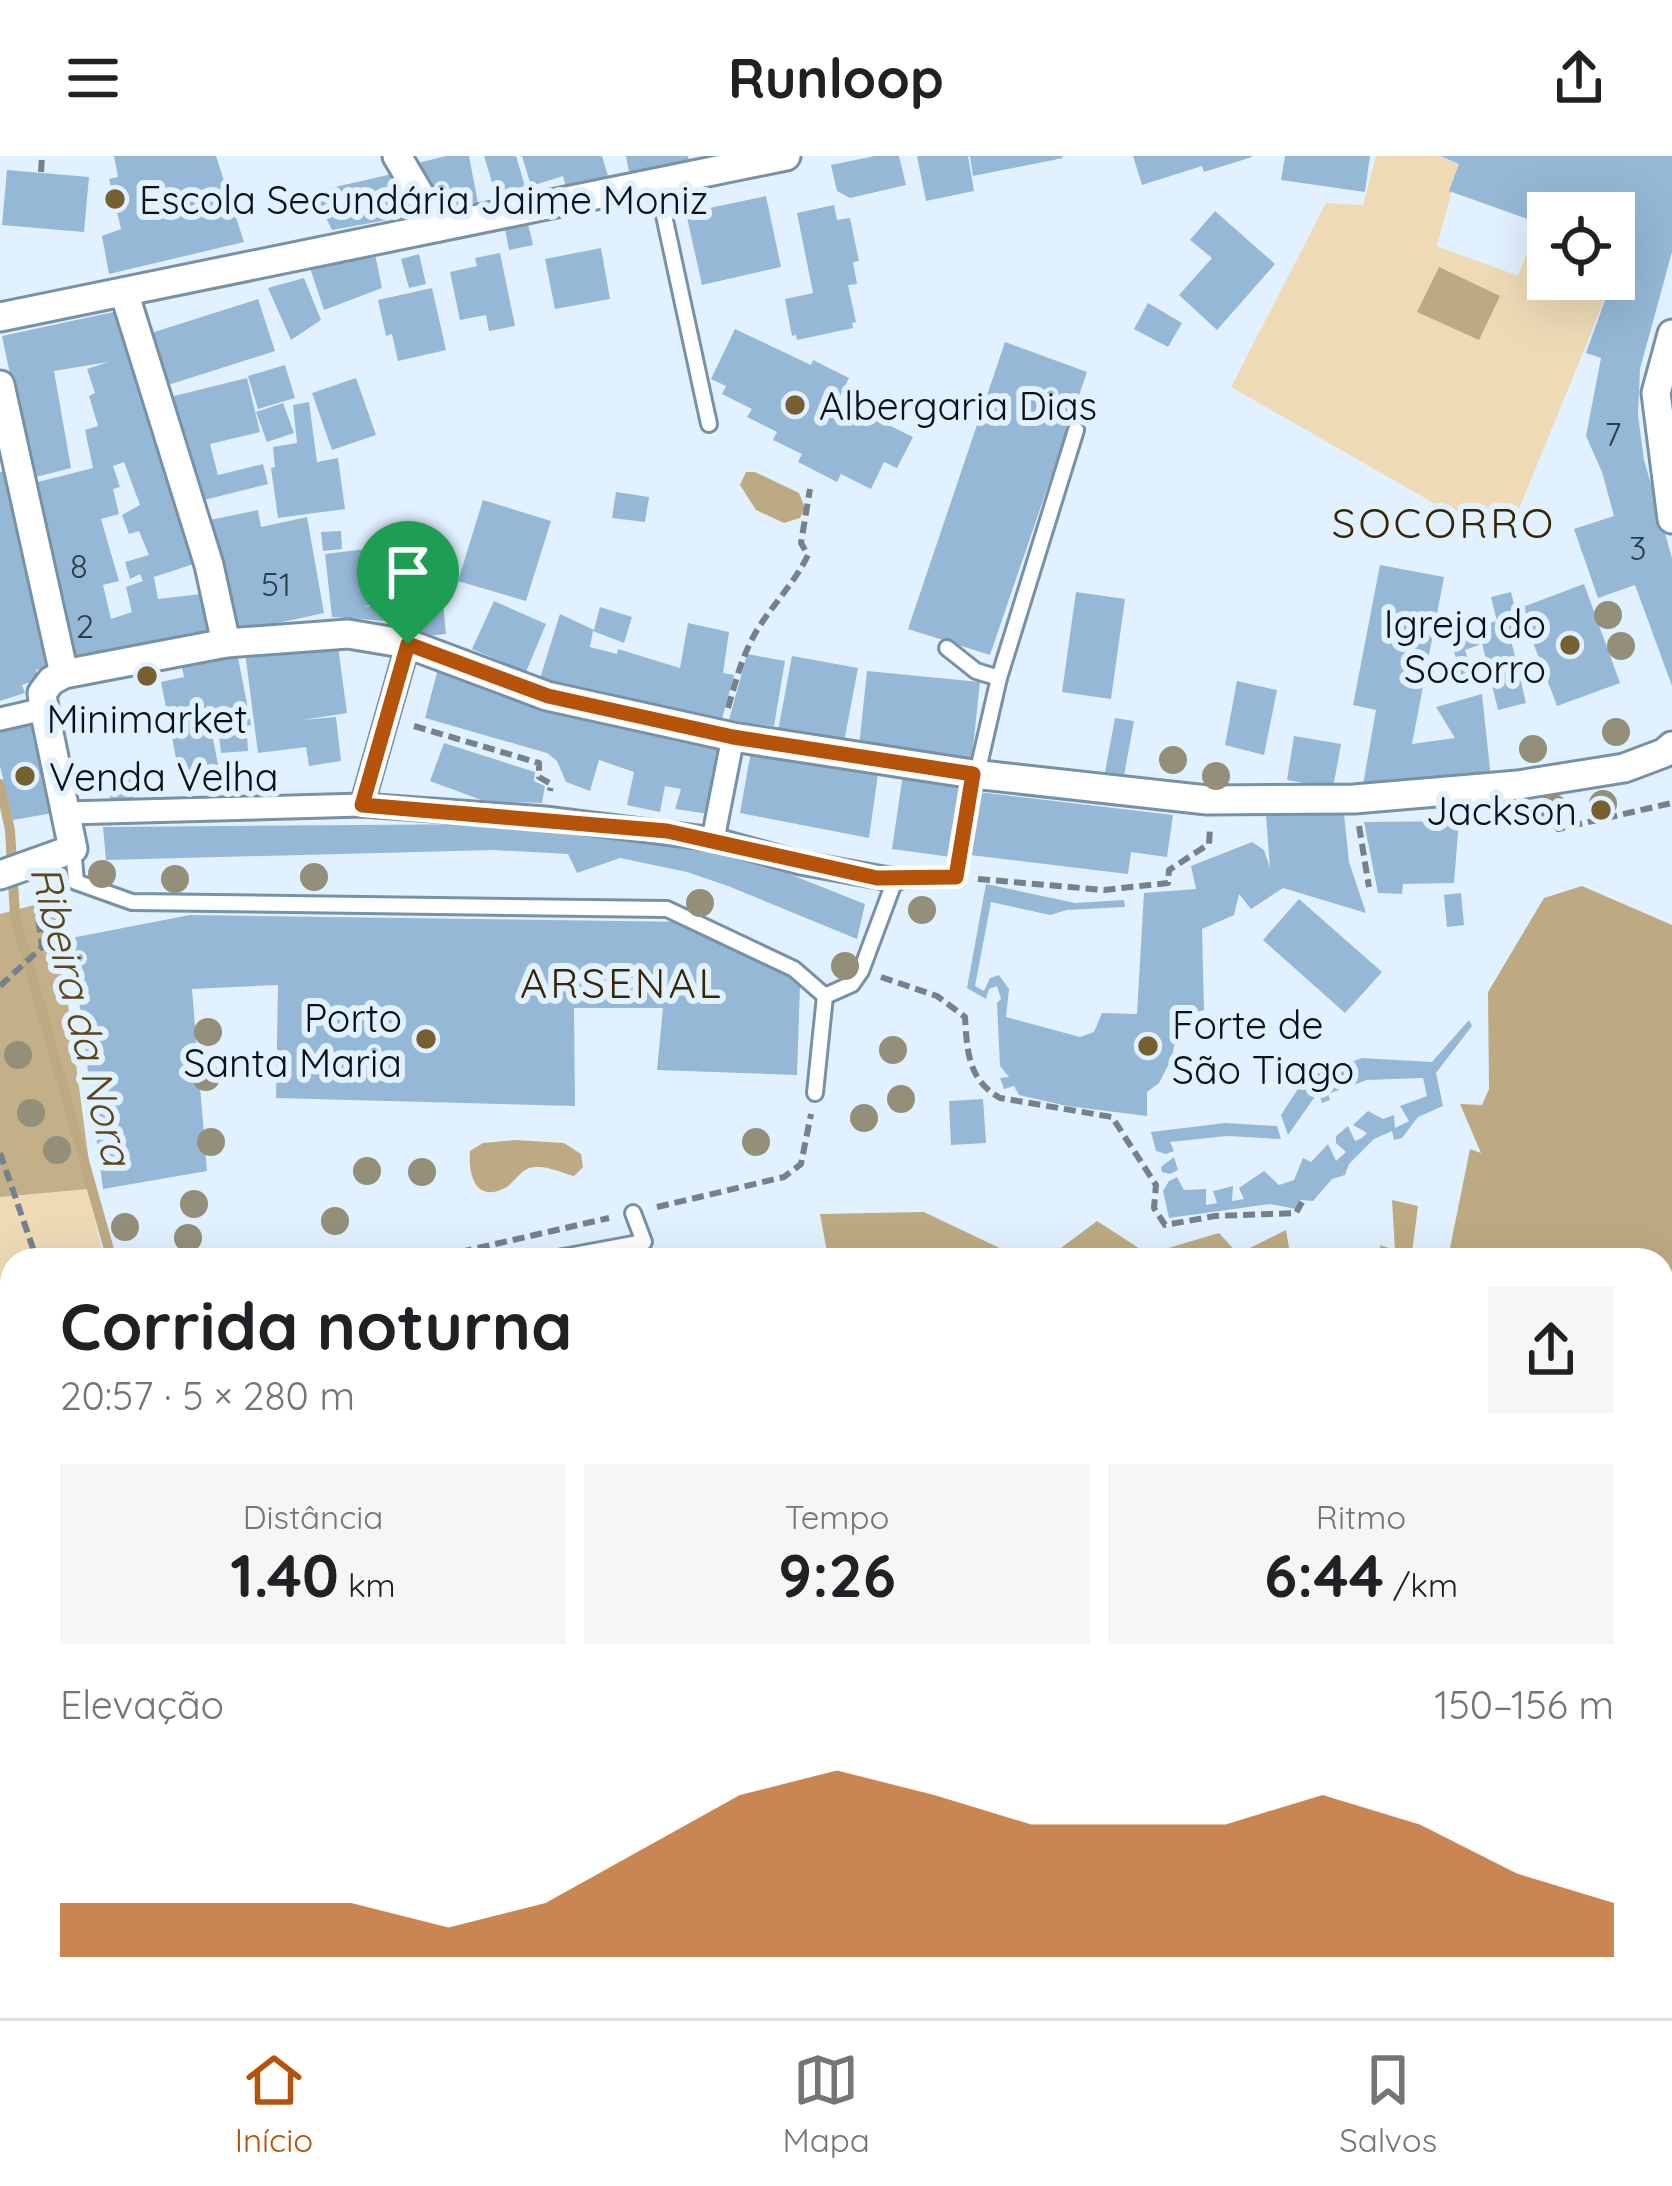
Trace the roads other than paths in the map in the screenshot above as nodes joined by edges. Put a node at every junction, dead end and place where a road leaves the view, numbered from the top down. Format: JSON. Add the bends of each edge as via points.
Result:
{"nodes":[{"id":1,"x":397,"y":156,"type":"edge"},
{"id":2,"x":786,"y":156,"type":"edge"},
{"id":3,"x":657,"y":183,"type":"junction"},
{"id":4,"x":439,"y":227,"type":"junction"},
{"id":5,"x":124,"y":292,"type":"junction"},
{"id":6,"x":0,"y":317,"type":"edge"},
{"id":7,"x":1672,"y":334,"type":"edge"},
{"id":8,"x":0,"y":385,"type":"edge"},
{"id":9,"x":710,"y":424,"type":"dead end"},
{"id":10,"x":1076,"y":430,"type":"dead end"},
{"id":11,"x":1672,"y":519,"type":"edge"},
{"id":12,"x":226,"y":644,"type":"junction"},
{"id":13,"x":408,"y":644,"type":"junction"},
{"id":14,"x":947,"y":648,"type":"dead end"},
{"id":15,"x":64,"y":674,"type":"junction"},
{"id":16,"x":999,"y":678,"type":"junction"},
{"id":17,"x":44,"y":709,"type":"junction"},
{"id":18,"x":0,"y":719,"type":"edge"},
{"id":19,"x":726,"y":736,"type":"junction"},
{"id":20,"x":1672,"y":746,"type":"edge"},
{"id":21,"x":975,"y":774,"type":"junction"},
{"id":22,"x":362,"y":805,"type":"junction"},
{"id":23,"x":67,"y":813,"type":"junction"},
{"id":24,"x":712,"y":839,"type":"junction"},
{"id":25,"x":60,"y":855,"type":"junction"},
{"id":26,"x":18,"y":880,"type":"edge"},
{"id":27,"x":895,"y":880,"type":"junction"},
{"id":28,"x":825,"y":996,"type":"junction"},
{"id":29,"x":815,"y":1093,"type":"road end"},
{"id":30,"x":633,"y":1213,"type":"road end"},
{"id":31,"x":612,"y":1248,"type":"edge"}],
"edges":[{"from":1,"to":4,"type":"street"},
{"from":2,"to":3,"type":"street"},
{"from":3,"to":4,"type":"street"},
{"from":3,"to":9,"type":"lane"},
{"from":4,"to":5,"type":"street"},
{"from":5,"to":6,"type":"street"},
{"from":5,"to":12,"type":"street"},
{"from":7,"to":11,"type":"street","via":[[1656,392]]},
{"from":8,"to":15,"type":"street"},
{"from":10,"to":16,"type":"lane"},
{"from":12,"to":13,"type":"street","via":[[348,634]]},
{"from":12,"to":15,"type":"street"},
{"from":13,"to":19,"type":"street","via":[[548,696]]},
{"from":13,"to":22,"type":"street"},
{"from":14,"to":16,"type":"lane"},
{"from":15,"to":17,"type":"street","via":[[42,693]]},
{"from":16,"to":21,"type":"lane"},
{"from":17,"to":18,"type":"street"},
{"from":17,"to":23,"type":"street"},
{"from":19,"to":21,"type":"street"},
{"from":19,"to":24,"type":"street"},
{"from":20,"to":21,"type":"street","via":[[1624,768],[1354,800],[1207,800]]},
{"from":21,"to":27,"type":"lane","via":[[956,877]]},
{"from":22,"to":23,"type":"street"},
{"from":22,"to":24,"type":"street"},
{"from":23,"to":25,"type":"street"},
{"from":24,"to":27,"type":"street"},
{"from":25,"to":26,"type":"street"},
{"from":25,"to":28,"type":"lane","via":[[76,882],[132,902],[667,909],[794,969]]},
{"from":27,"to":28,"type":"lane","via":[[861,970],[852,984]]},
{"from":28,"to":29,"type":"lane"},
{"from":30,"to":31,"type":"lane","via":[[644,1242]]}]}
